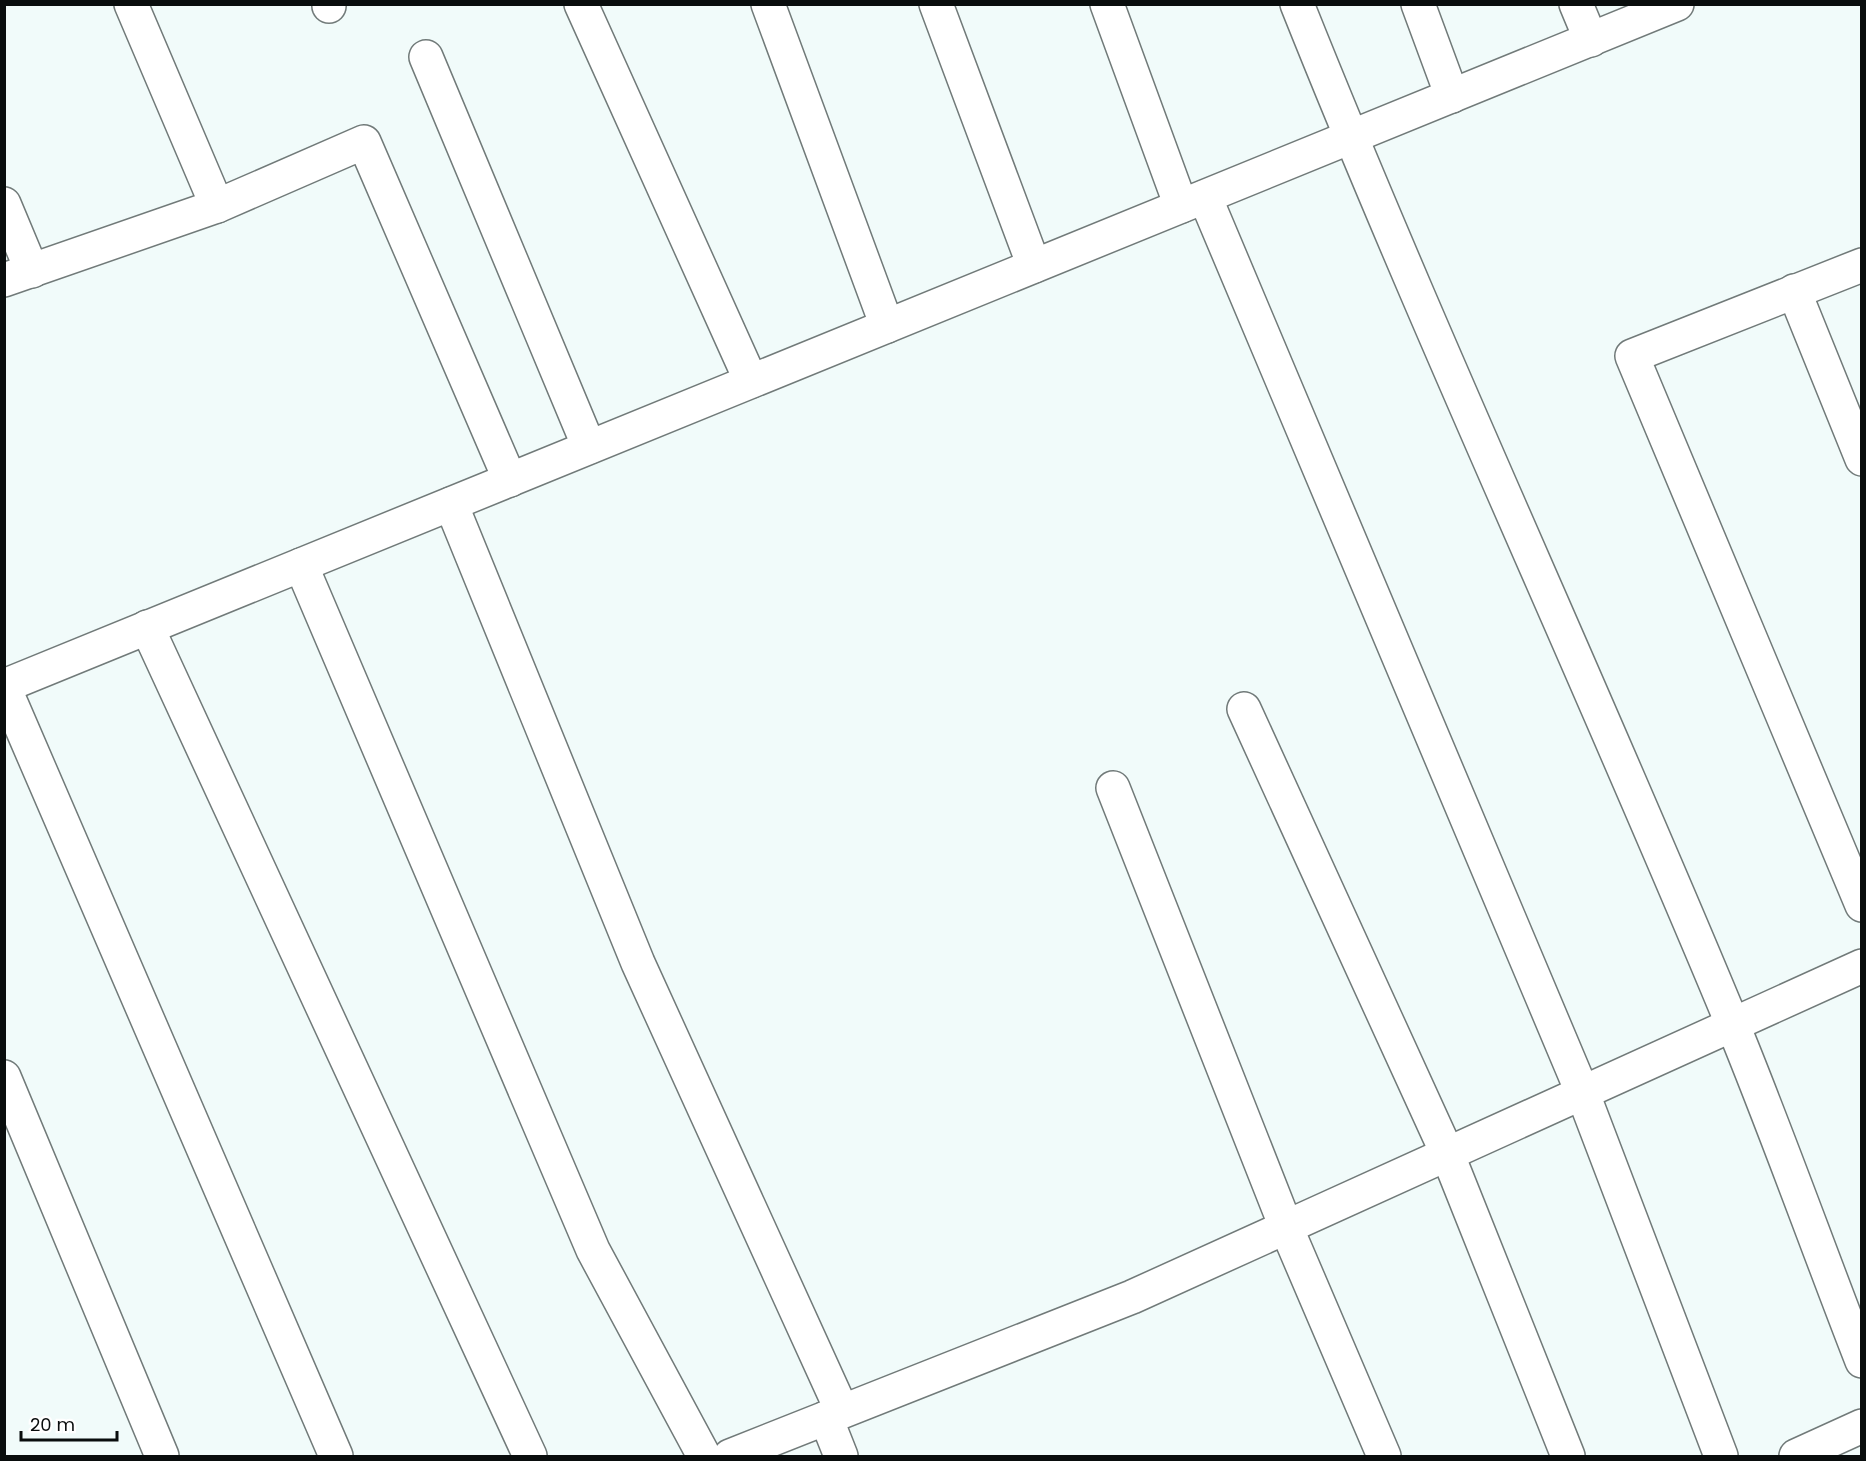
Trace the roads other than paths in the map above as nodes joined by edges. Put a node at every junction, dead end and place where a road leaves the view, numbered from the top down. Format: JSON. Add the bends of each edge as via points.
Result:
{"nodes":[{"id":1,"x":131,"y":4,"type":"edge"},
{"id":2,"x":582,"y":4,"type":"edge"},
{"id":3,"x":768,"y":4,"type":"edge"},
{"id":4,"x":936,"y":4,"type":"edge"},
{"id":5,"x":1107,"y":4,"type":"edge"},
{"id":6,"x":1297,"y":4,"type":"edge"},
{"id":7,"x":1418,"y":4,"type":"edge"},
{"id":8,"x":1576,"y":4,"type":"edge"},
{"id":9,"x":1677,"y":4,"type":"edge"},
{"id":10,"x":1591,"y":40,"type":"junction"},
{"id":11,"x":426,"y":57,"type":"dead end"},
{"id":12,"x":1452,"y":96,"type":"junction"},
{"id":13,"x":1350,"y":138,"type":"junction"},
{"id":14,"x":1193,"y":202,"type":"junction"},
{"id":15,"x":4,"y":204,"type":"edge"},
{"id":16,"x":217,"y":206,"type":"junction"},
{"id":17,"x":1862,"y":265,"type":"edge"},
{"id":18,"x":1034,"y":266,"type":"junction"},
{"id":19,"x":18,"y":275,"type":"edge"},
{"id":20,"x":1794,"y":291,"type":"junction"},
{"id":21,"x":887,"y":326,"type":"junction"},
{"id":22,"x":751,"y":381,"type":"junction"},
{"id":23,"x":589,"y":447,"type":"junction"},
{"id":24,"x":1862,"y":459,"type":"edge"},
{"id":25,"x":510,"y":480,"type":"junction"},
{"id":26,"x":451,"y":504,"type":"junction"},
{"id":27,"x":301,"y":565,"type":"junction"},
{"id":28,"x":147,"y":627,"type":"junction"},
{"id":29,"x":4,"y":686,"type":"edge"},
{"id":30,"x":1244,"y":709,"type":"dead end"},
{"id":31,"x":1113,"y":788,"type":"dead end"},
{"id":32,"x":1862,"y":905,"type":"edge"},
{"id":33,"x":1862,"y":966,"type":"edge"},
{"id":34,"x":1733,"y":1026,"type":"junction"},
{"id":35,"x":4,"y":1077,"type":"edge"},
{"id":36,"x":1583,"y":1094,"type":"junction"},
{"id":37,"x":1447,"y":1154,"type":"junction"},
{"id":38,"x":1286,"y":1227,"type":"junction"},
{"id":39,"x":1862,"y":1361,"type":"edge"},
{"id":40,"x":834,"y":1414,"type":"junction"},
{"id":41,"x":1862,"y":1426,"type":"edge"},
{"id":42,"x":162,"y":1456,"type":"edge"},
{"id":43,"x":336,"y":1456,"type":"edge"},
{"id":44,"x":530,"y":1456,"type":"edge"},
{"id":45,"x":704,"y":1456,"type":"edge"},
{"id":46,"x":730,"y":1456,"type":"edge"},
{"id":47,"x":841,"y":1456,"type":"edge"},
{"id":48,"x":1384,"y":1456,"type":"edge"},
{"id":49,"x":1568,"y":1456,"type":"edge"},
{"id":50,"x":1721,"y":1456,"type":"edge"},
{"id":51,"x":1796,"y":1456,"type":"edge"}],
"edges":[{"from":1,"to":16,"type":"street"},
{"from":2,"to":22,"type":"street"},
{"from":3,"to":21,"type":"street"},
{"from":4,"to":18,"type":"street"},
{"from":5,"to":14,"type":"street"},
{"from":6,"to":13,"type":"street"},
{"from":7,"to":12,"type":"street"},
{"from":8,"to":10,"type":"street"},
{"from":9,"to":10,"type":"street"},
{"from":10,"to":12,"type":"street"},
{"from":11,"to":23,"type":"street"},
{"from":12,"to":13,"type":"street"},
{"from":13,"to":14,"type":"street"},
{"from":13,"to":34,"type":"street"},
{"from":14,"to":18,"type":"street"},
{"from":14,"to":36,"type":"street"},
{"from":15,"to":19,"type":"street"},
{"from":16,"to":19,"type":"street"},
{"from":16,"to":25,"type":"street","via":[[364,142]]},
{"from":17,"to":20,"type":"street"},
{"from":18,"to":21,"type":"street"},
{"from":20,"to":24,"type":"street"},
{"from":20,"to":32,"type":"street","via":[[1632,356]]},
{"from":21,"to":22,"type":"street"},
{"from":22,"to":23,"type":"street"},
{"from":23,"to":25,"type":"street"},
{"from":25,"to":26,"type":"street"},
{"from":26,"to":27,"type":"street"},
{"from":26,"to":40,"type":"street","via":[[638,963]]},
{"from":27,"to":28,"type":"street"},
{"from":27,"to":45,"type":"street","via":[[592,1250]]},
{"from":28,"to":29,"type":"street"},
{"from":28,"to":44,"type":"street"},
{"from":29,"to":43,"type":"street"},
{"from":30,"to":37,"type":"street"},
{"from":31,"to":38,"type":"street"},
{"from":33,"to":34,"type":"street"},
{"from":34,"to":36,"type":"street"},
{"from":34,"to":39,"type":"street"},
{"from":35,"to":42,"type":"street"},
{"from":36,"to":37,"type":"street"},
{"from":36,"to":50,"type":"street"},
{"from":37,"to":38,"type":"street"},
{"from":37,"to":49,"type":"street"},
{"from":38,"to":40,"type":"street","via":[[1132,1296]]},
{"from":38,"to":48,"type":"street"},
{"from":40,"to":46,"type":"street"},
{"from":40,"to":47,"type":"street"},
{"from":41,"to":51,"type":"street"}]}
